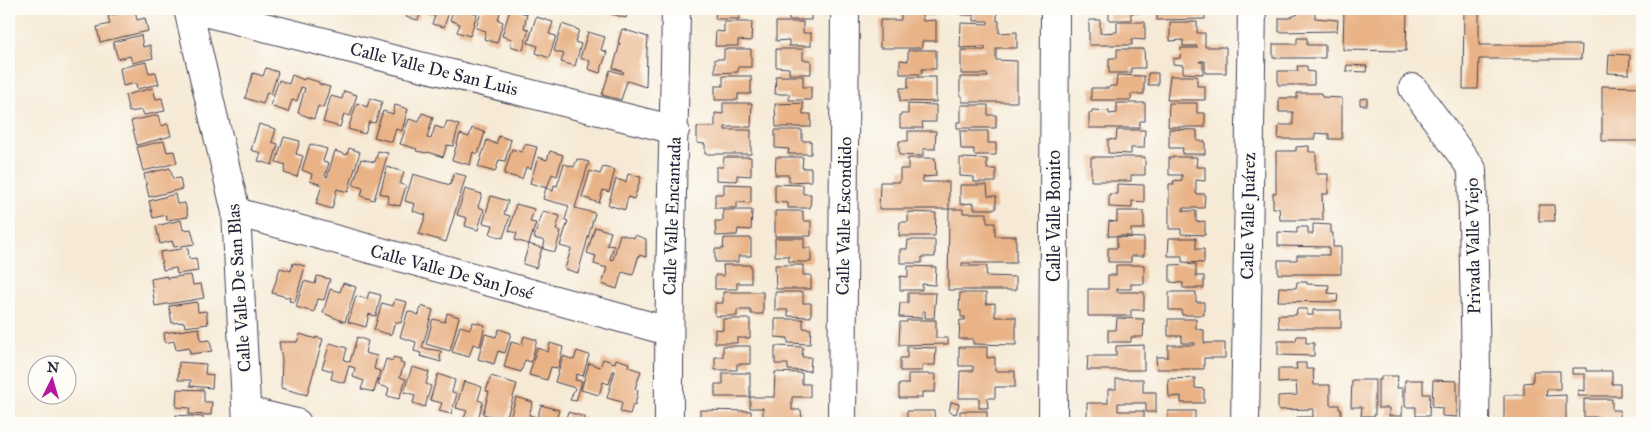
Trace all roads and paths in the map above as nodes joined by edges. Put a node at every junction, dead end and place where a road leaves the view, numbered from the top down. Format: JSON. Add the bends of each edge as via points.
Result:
{"nodes":[{"id":1,"x":188,"y":9,"type":"edge"},
{"id":2,"x":192,"y":9,"type":"edge"},
{"id":3,"x":676,"y":9,"type":"edge"},
{"id":4,"x":845,"y":9,"type":"edge"},
{"id":5,"x":1054,"y":9,"type":"edge"},
{"id":6,"x":1252,"y":9,"type":"edge"},
{"id":7,"x":1412,"y":88,"type":"dead end"},
{"id":8,"x":675,"y":130,"type":"junction"},
{"id":9,"x":236,"y":212,"type":"junction"},
{"id":10,"x":668,"y":331,"type":"junction"},
{"id":11,"x":247,"y":417,"type":"edge"},
{"id":12,"x":297,"y":423,"type":"edge"},
{"id":13,"x":670,"y":423,"type":"edge"},
{"id":14,"x":842,"y":423,"type":"edge"},
{"id":15,"x":1052,"y":423,"type":"edge"},
{"id":16,"x":1245,"y":423,"type":"edge"},
{"id":17,"x":1475,"y":423,"type":"edge"}],
"edges":[{"from":1,"to":9,"type":"street","name":"Calle Valle De San Blas"},
{"from":2,"to":8,"type":"street","name":"Calle Valle De San Luis"},
{"from":3,"to":8,"type":"street","name":"Calle Valle Encantada"},
{"from":4,"to":14,"type":"street","name":"Calle Valle Escondido"},
{"from":5,"to":15,"type":"street","name":"Calle Valle Bonito"},
{"from":6,"to":16,"type":"street","name":"Calle Valle Juárez"},
{"from":7,"to":17,"type":"street","name":"Privada Valle Viejo","via":[[1472,170]]},
{"from":8,"to":10,"type":"street","name":"Calle Valle Encantada"},
{"from":9,"to":10,"type":"street","name":"Calle Valle De San José"},
{"from":9,"to":11,"type":"street","name":"Calle Valle De San Blas"},
{"from":10,"to":13,"type":"street","name":"Calle Valle Encantada"},
{"from":11,"to":12,"type":"street"}]}
